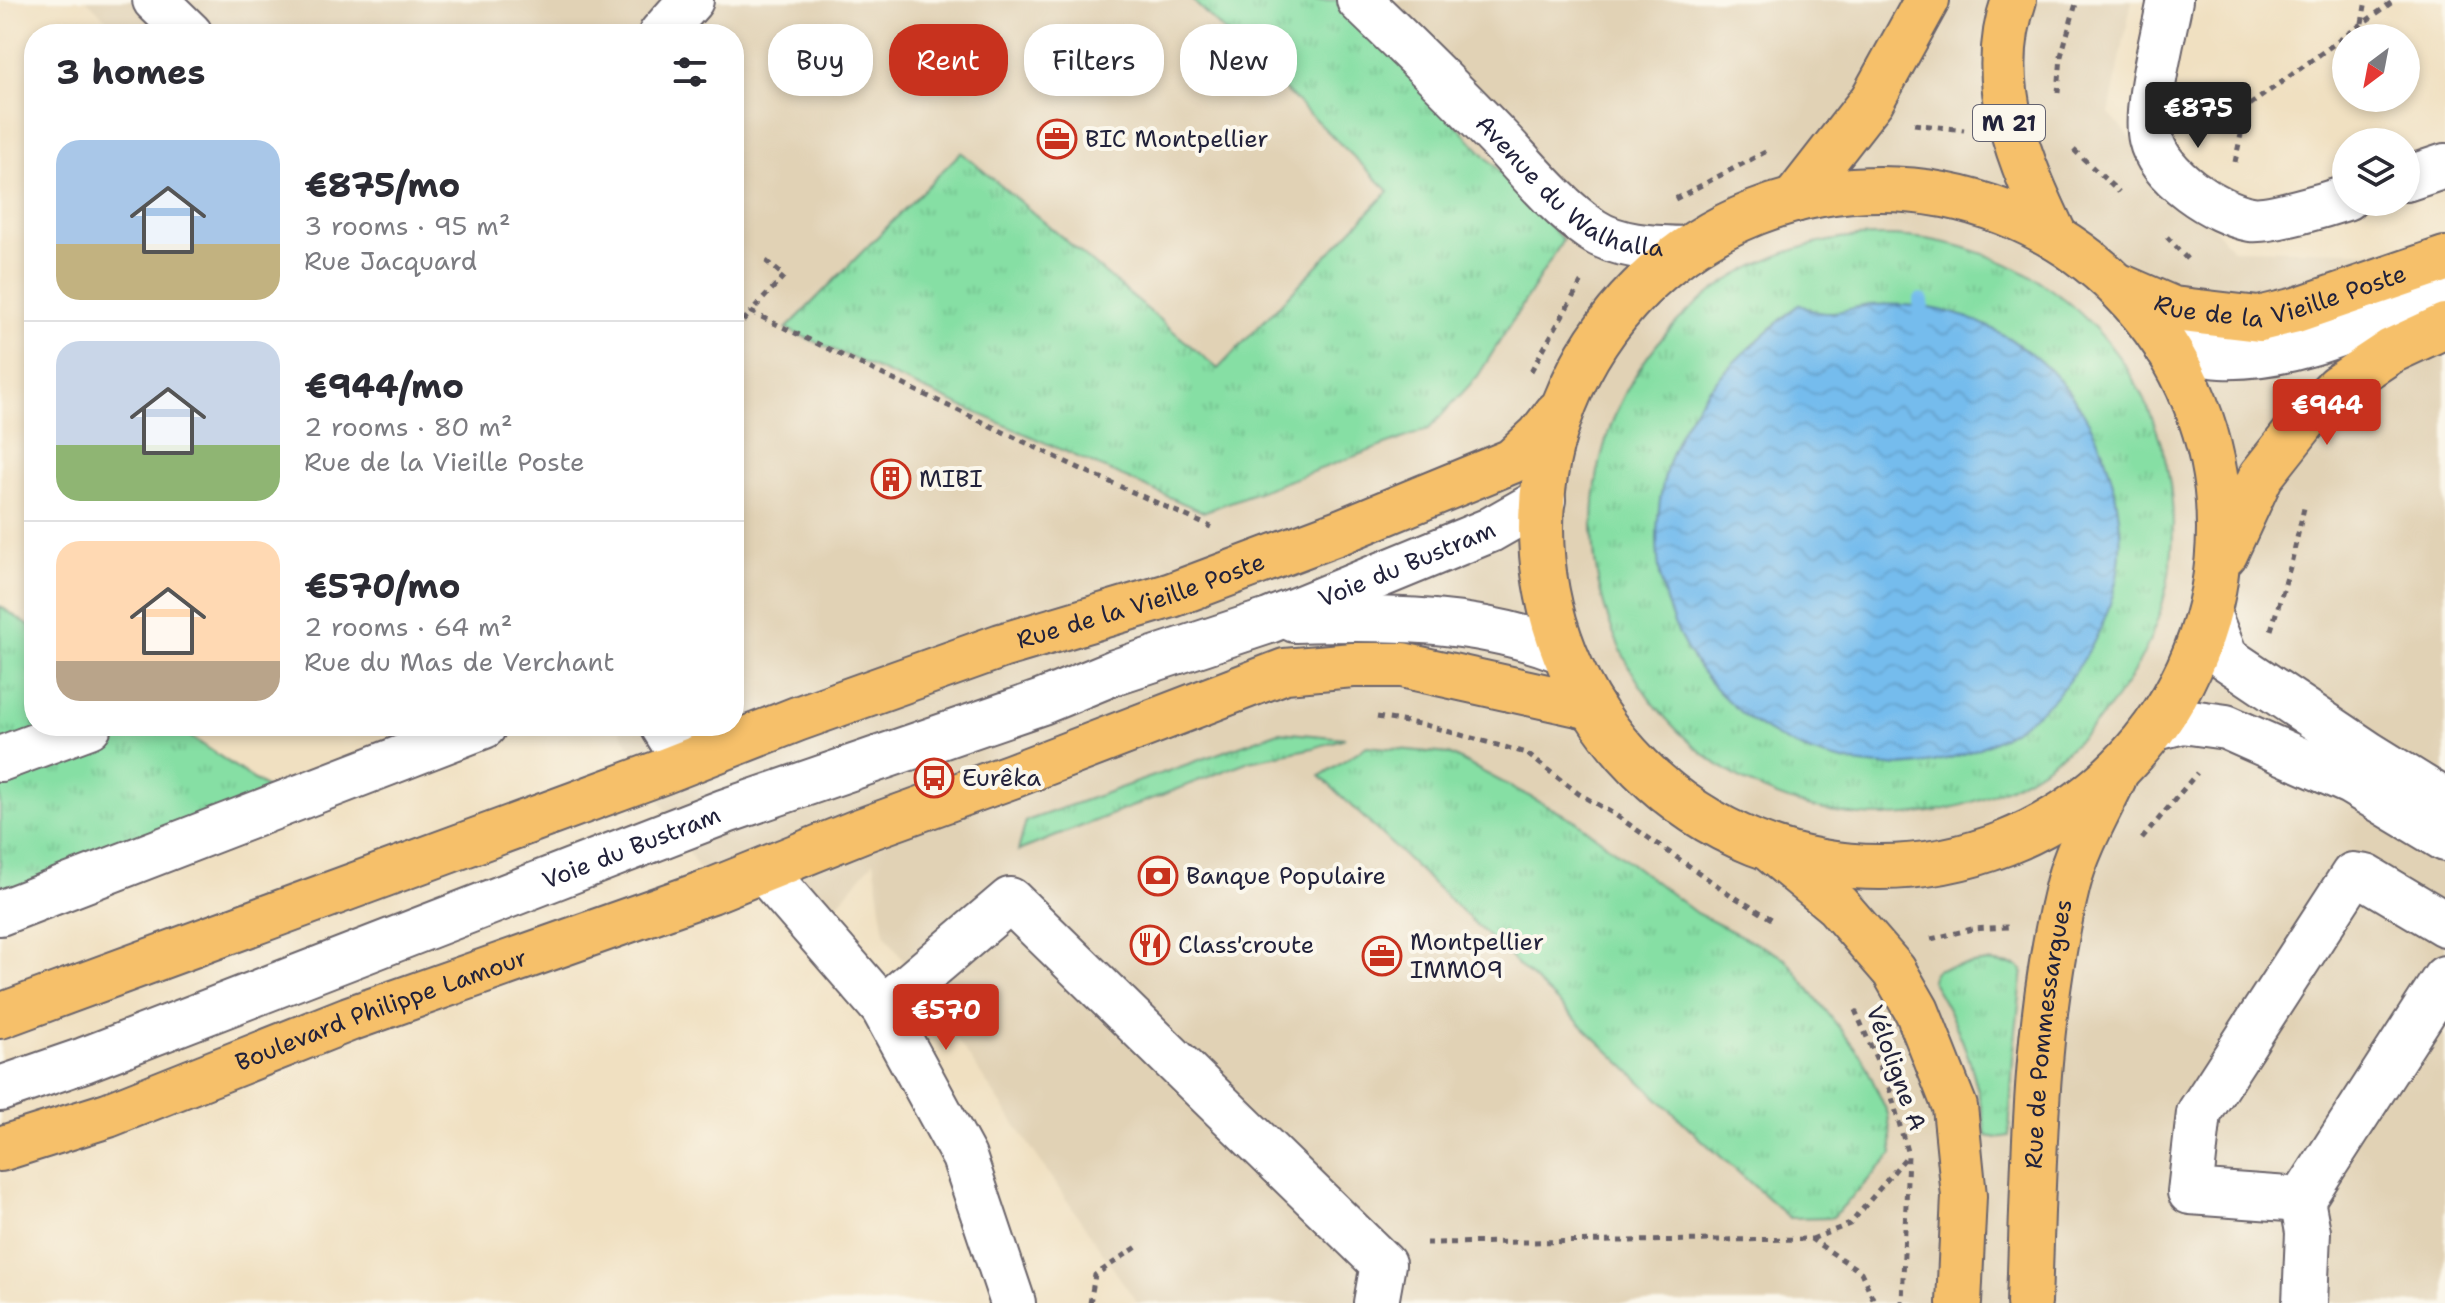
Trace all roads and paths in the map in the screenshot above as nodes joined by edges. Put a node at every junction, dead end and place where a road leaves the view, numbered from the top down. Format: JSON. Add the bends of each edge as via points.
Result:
{"nodes":[{"id":1,"x":155,"y":0,"type":"edge"},
{"id":2,"x":691,"y":0,"type":"edge"},
{"id":3,"x":1359,"y":0,"type":"edge"},
{"id":4,"x":1927,"y":0,"type":"edge"},
{"id":5,"x":2014,"y":0,"type":"edge"},
{"id":6,"x":2077,"y":0,"type":"edge"},
{"id":7,"x":2170,"y":0,"type":"edge"},
{"id":8,"x":2366,"y":0,"type":"edge"},
{"id":9,"x":2395,"y":0,"type":"edge"},
{"id":10,"x":2362,"y":23,"type":"junction"},
{"id":11,"x":180,"y":24,"type":"edge"},
{"id":12,"x":670,"y":24,"type":"edge"},
{"id":13,"x":2058,"y":102,"type":"dead end"},
{"id":14,"x":2247,"y":107,"type":"dead end"},
{"id":15,"x":1857,"y":117,"type":"junction"},
{"id":16,"x":2013,"y":136,"type":"junction"},
{"id":17,"x":1778,"y":145,"type":"dead end"},
{"id":18,"x":2445,"y":166,"type":"edge"},
{"id":19,"x":2420,"y":174,"type":"edge"},
{"id":20,"x":1672,"y":200,"type":"dead end"},
{"id":21,"x":1794,"y":200,"type":"junction"},
{"id":22,"x":2332,"y":202,"type":"edge"},
{"id":23,"x":2056,"y":238,"type":"junction"},
{"id":24,"x":1687,"y":249,"type":"junction"},
{"id":25,"x":2445,"y":259,"type":"edge"},
{"id":26,"x":766,"y":261,"type":"dead end"},
{"id":27,"x":1588,"y":271,"type":"dead end"},
{"id":28,"x":2115,"y":285,"type":"junction"},
{"id":29,"x":2445,"y":292,"type":"edge"},
{"id":30,"x":751,"y":312,"type":"junction"},
{"id":31,"x":744,"y":320,"type":"edge"},
{"id":32,"x":2445,"y":326,"type":"edge"},
{"id":33,"x":2167,"y":348,"type":"junction"},
{"id":34,"x":1530,"y":373,"type":"dead end"},
{"id":35,"x":1564,"y":402,"type":"junction"},
{"id":36,"x":1543,"y":500,"type":"junction"},
{"id":37,"x":1223,"y":532,"type":"dead end"},
{"id":38,"x":2217,"y":571,"type":"junction"},
{"id":39,"x":2209,"y":616,"type":"junction"},
{"id":40,"x":1269,"y":621,"type":"junction"},
{"id":41,"x":1563,"y":651,"type":"junction"},
{"id":42,"x":1592,"y":707,"type":"junction"},
{"id":43,"x":1425,"y":725,"type":"dead end"},
{"id":44,"x":2156,"y":728,"type":"junction"},
{"id":45,"x":62,"y":736,"type":"edge"},
{"id":46,"x":458,"y":736,"type":"edge"},
{"id":47,"x":669,"y":736,"type":"edge"},
{"id":48,"x":692,"y":758,"type":"junction"},
{"id":49,"x":0,"y":759,"type":"edge"},
{"id":50,"x":2115,"y":774,"type":"junction"},
{"id":51,"x":2431,"y":791,"type":"edge"},
{"id":52,"x":2445,"y":839,"type":"edge"},
{"id":53,"x":1768,"y":848,"type":"junction"},
{"id":54,"x":764,"y":871,"type":"junction"},
{"id":55,"x":0,"y":913,"type":"edge"},
{"id":56,"x":2445,"y":924,"type":"edge"},
{"id":57,"x":1783,"y":926,"type":"dead end"},
{"id":58,"x":2059,"y":926,"type":"junction"},
{"id":59,"x":1878,"y":952,"type":"junction"},
{"id":60,"x":2445,"y":978,"type":"edge"},
{"id":61,"x":1853,"y":1004,"type":"dead end"},
{"id":62,"x":883,"y":1008,"type":"junction"},
{"id":63,"x":0,"y":1016,"type":"edge"},
{"id":64,"x":0,"y":1089,"type":"edge"},
{"id":65,"x":0,"y":1149,"type":"edge"},
{"id":66,"x":1908,"y":1155,"type":"junction"},
{"id":67,"x":2302,"y":1200,"type":"junction"},
{"id":68,"x":1811,"y":1239,"type":"junction"},
{"id":69,"x":1137,"y":1247,"type":"dead end"},
{"id":70,"x":1379,"y":1283,"type":"edge"},
{"id":71,"x":1013,"y":1303,"type":"edge"},
{"id":72,"x":1090,"y":1303,"type":"edge"},
{"id":73,"x":1875,"y":1303,"type":"edge"},
{"id":74,"x":1902,"y":1303,"type":"edge"},
{"id":75,"x":1959,"y":1303,"type":"edge"},
{"id":76,"x":2029,"y":1303,"type":"edge"},
{"id":77,"x":2305,"y":1303,"type":"edge"}],
"edges":[{"from":1,"to":11,"type":"street"},
{"from":2,"to":12,"type":"street"},
{"from":3,"to":24,"type":"street","name":"Avenue du Walhalla","via":[[1593,231],[1651,248]]},
{"from":4,"to":15,"type":"main road","via":[[1872,100]]},
{"from":5,"to":16,"type":"main road","number":"M 21","via":[[2003,48]]},
{"from":6,"to":13,"type":"path","via":[[2061,56]]},
{"from":7,"to":22,"type":"street","via":[[2150,105],[2151,139],[2163,162],[2187,189],[2213,206],[2254,220]]},
{"from":8,"to":10,"type":"path"},
{"from":9,"to":10,"type":"path"},
{"from":10,"to":14,"type":"path"},
{"from":15,"to":16,"type":"path"},
{"from":15,"to":21,"type":"main road"},
{"from":16,"to":23,"type":"main road","number":"M 21"},
{"from":17,"to":20,"type":"path"},
{"from":18,"to":19,"type":"street"},
{"from":21,"to":23,"type":"main road","via":[[1860,190],[1928,192],[1994,209]]},
{"from":21,"to":24,"type":"main road","via":[[1738,220]]},
{"from":23,"to":28,"type":"main road"},
{"from":24,"to":35,"type":"main road","via":[[1647,279],[1614,316]]},
{"from":25,"to":28,"type":"main road","name":"Rue de la Vieille Poste","via":[[2259,319],[2173,309]]},
{"from":26,"to":30,"type":"path","via":[[784,276]]},
{"from":27,"to":34,"type":"path"},
{"from":28,"to":33,"type":"main road"},
{"from":29,"to":33,"type":"street","via":[[2316,343],[2282,350],[2221,356]]},
{"from":30,"to":31,"type":"path"},
{"from":30,"to":37,"type":"path"},
{"from":32,"to":38,"type":"main road","via":[[2391,351],[2337,387],[2306,419],[2261,476]]},
{"from":33,"to":38,"type":"main road","via":[[2202,419],[2215,471],[2221,516]]},
{"from":35,"to":36,"type":"main road"},
{"from":35,"to":48,"type":"main road","name":"Rue de la Vieille Poste","via":[[1512,461],[1415,502],[1172,595],[1001,646]]},
{"from":36,"to":40,"type":"street","name":"Voie du Bustram","via":[[1490,530]]},
{"from":36,"to":41,"type":"main road","via":[[1546,590]]},
{"from":38,"to":39,"type":"main road"},
{"from":39,"to":44,"type":"main road","via":[[2188,676]]},
{"from":39,"to":51,"type":"street","via":[[2226,658]]},
{"from":40,"to":41,"type":"street","name":"Voie du Bustram","via":[[1376,617],[1440,622],[1490,628]]},
{"from":40,"to":64,"type":"street","name":"Voie du Bustram","via":[[726,811]]},
{"from":41,"to":42,"type":"main road"},
{"from":42,"to":53,"type":"main road","via":[[1639,768],[1699,815]]},
{"from":42,"to":54,"type":"main road","via":[[1402,665],[1285,671]]},
{"from":43,"to":57,"type":"path","via":[[1526,753],[1579,794]]},
{"from":44,"to":50,"type":"main road"},
{"from":44,"to":51,"type":"street","via":[[2183,721],[2226,727],[2350,782]]},
{"from":45,"to":49,"type":"street"},
{"from":46,"to":55,"type":"street"},
{"from":47,"to":48,"type":"street"},
{"from":48,"to":63,"type":"main road"},
{"from":50,"to":53,"type":"main road","via":[[2040,829],[1952,860],[1859,867]]},
{"from":50,"to":58,"type":"main road","name":"Rue de Pommessargues","via":[[2069,881]]},
{"from":51,"to":52,"type":"street"},
{"from":53,"to":59,"type":"main road","via":[[1837,905]]},
{"from":54,"to":62,"type":"street"},
{"from":54,"to":65,"type":"main road","name":"Boulevard Philippe Lamour","via":[[349,1019],[108,1115]]},
{"from":56,"to":67,"type":"street","via":[[2366,877],[2353,875],[2199,1113],[2190,1192]]},
{"from":58,"to":59,"type":"path","via":[[1972,929]]},
{"from":58,"to":76,"type":"main road","name":"Rue de Pommessargues","via":[[2040,1071]]},
{"from":59,"to":75,"type":"main road","via":[[1917,1011],[1955,1107],[1964,1196]]},
{"from":60,"to":67,"type":"street"},
{"from":61,"to":66,"type":"path","name":"Véloligne A","via":[[1890,1090]]},
{"from":62,"to":70,"type":"street","via":[[1010,900]]},
{"from":62,"to":71,"type":"street","via":[[964,1157]]},
{"from":66,"to":68,"type":"path","via":[[1850,1224]]},
{"from":66,"to":74,"type":"path","name":"Véloligne A"},
{"from":67,"to":77,"type":"street","via":[[2308,1232]]},
{"from":68,"to":70,"type":"path","via":[[1395,1243]]},
{"from":68,"to":73,"type":"path","via":[[1861,1272]]},
{"from":69,"to":72,"type":"path","via":[[1095,1275]]}]}
